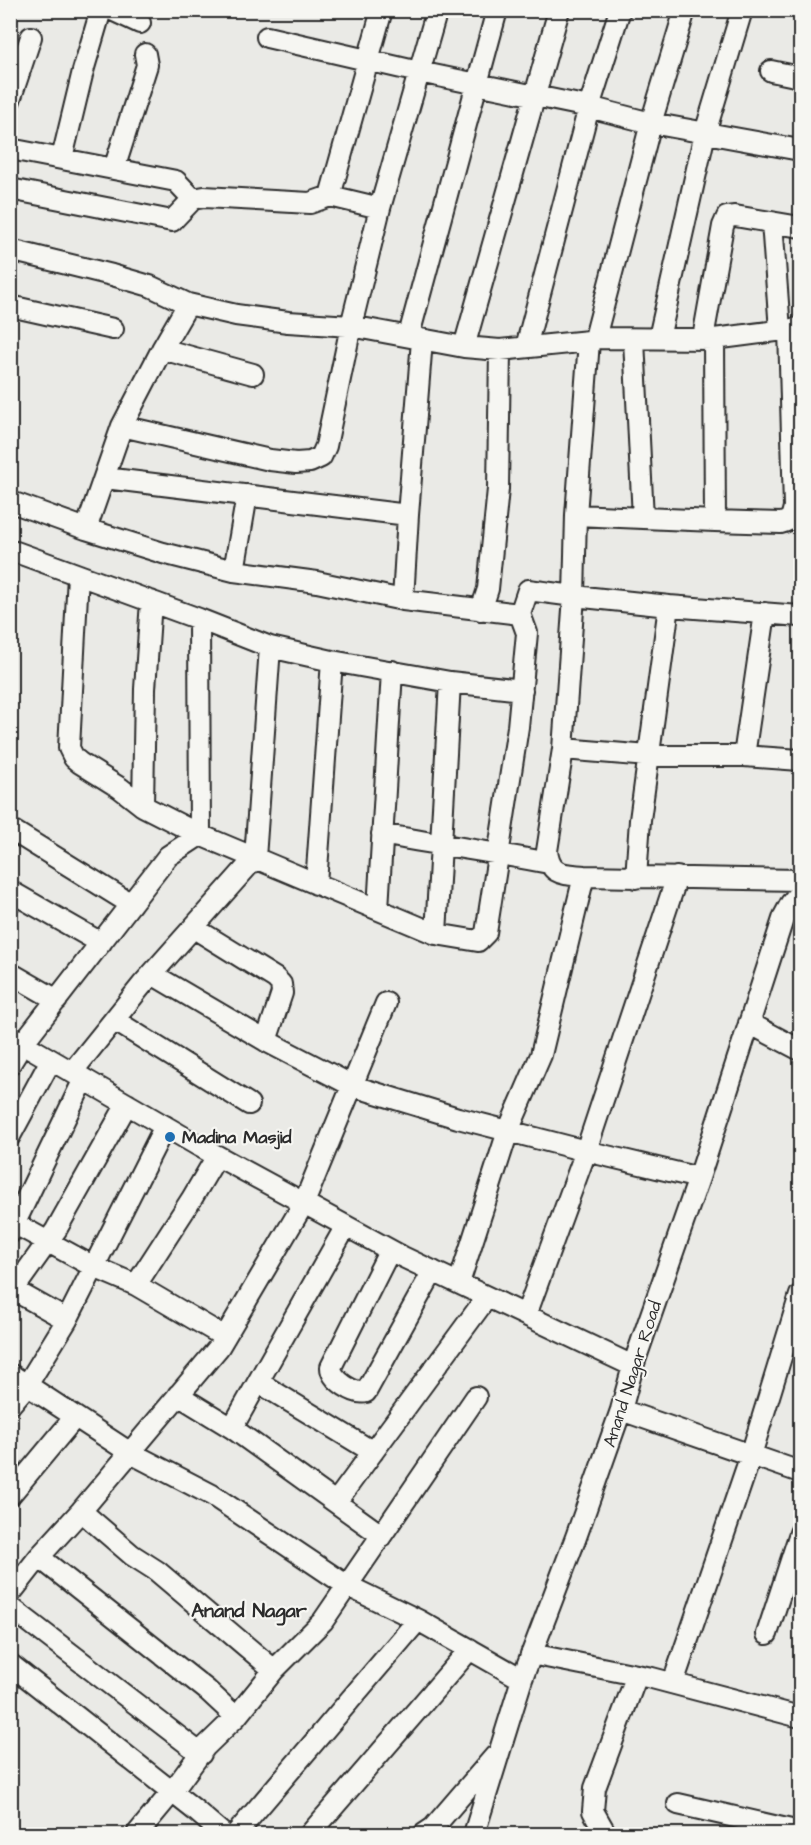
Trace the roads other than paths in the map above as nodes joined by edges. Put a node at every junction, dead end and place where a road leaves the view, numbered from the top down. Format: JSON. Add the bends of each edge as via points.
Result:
{"nodes":[{"id":1,"x":101,"y":10,"type":"edge"},
{"id":2,"x":112,"y":10,"type":"edge"},
{"id":3,"x":382,"y":10,"type":"edge"},
{"id":4,"x":437,"y":10,"type":"edge"},
{"id":5,"x":497,"y":10,"type":"edge"},
{"id":6,"x":559,"y":10,"type":"edge"},
{"id":7,"x":620,"y":10,"type":"edge"},
{"id":8,"x":685,"y":10,"type":"edge"},
{"id":9,"x":742,"y":10,"type":"edge"},
{"id":10,"x":140,"y":23,"type":"dead end"},
{"id":11,"x":31,"y":37,"type":"dead end"},
{"id":12,"x":267,"y":37,"type":"dead end"},
{"id":13,"x":144,"y":54,"type":"dead end"},
{"id":14,"x":368,"y":60,"type":"junction"},
{"id":15,"x":771,"y":71,"type":"dead end"},
{"id":16,"x":419,"y":72,"type":"junction"},
{"id":17,"x":801,"y":77,"type":"edge"},
{"id":18,"x":476,"y":84,"type":"junction"},
{"id":19,"x":534,"y":94,"type":"junction"},
{"id":20,"x":10,"y":100,"type":"edge"},
{"id":21,"x":589,"y":107,"type":"junction"},
{"id":22,"x":651,"y":123,"type":"junction"},
{"id":23,"x":705,"y":133,"type":"junction"},
{"id":24,"x":10,"y":148,"type":"edge"},
{"id":25,"x":801,"y":150,"type":"edge"},
{"id":26,"x":62,"y":158,"type":"junction"},
{"id":27,"x":114,"y":169,"type":"junction"},
{"id":28,"x":10,"y":189,"type":"edge"},
{"id":29,"x":330,"y":196,"type":"junction"},
{"id":30,"x":193,"y":199,"type":"junction"},
{"id":31,"x":380,"y":208,"type":"junction"},
{"id":32,"x":772,"y":222,"type":"junction"},
{"id":33,"x":801,"y":227,"type":"edge"},
{"id":34,"x":10,"y":250,"type":"edge"},
{"id":35,"x":180,"y":300,"type":"junction"},
{"id":36,"x":10,"y":306,"type":"edge"},
{"id":37,"x":351,"y":326,"type":"junction"},
{"id":38,"x":113,"y":329,"type":"dead end"},
{"id":39,"x":790,"y":329,"type":"edge"},
{"id":40,"x":416,"y":338,"type":"junction"},
{"id":41,"x":659,"y":338,"type":"junction"},
{"id":42,"x":592,"y":339,"type":"junction"},
{"id":43,"x":709,"y":339,"type":"junction"},
{"id":44,"x":634,"y":340,"type":"junction"},
{"id":45,"x":464,"y":347,"type":"junction"},
{"id":46,"x":526,"y":347,"type":"junction"},
{"id":47,"x":162,"y":349,"type":"junction"},
{"id":48,"x":500,"y":350,"type":"junction"},
{"id":49,"x":253,"y":374,"type":"dead end"},
{"id":50,"x":122,"y":426,"type":"junction"},
{"id":51,"x":105,"y":478,"type":"junction"},
{"id":52,"x":247,"y":495,"type":"junction"},
{"id":53,"x":17,"y":504,"type":"dead end"},
{"id":54,"x":576,"y":515,"type":"junction"},
{"id":55,"x":408,"y":516,"type":"junction"},
{"id":56,"x":643,"y":518,"type":"junction"},
{"id":57,"x":716,"y":521,"type":"junction"},
{"id":58,"x":86,"y":530,"type":"junction"},
{"id":59,"x":16,"y":552,"type":"dead end"},
{"id":60,"x":234,"y":571,"type":"junction"},
{"id":61,"x":78,"y":575,"type":"junction"},
{"id":62,"x":573,"y":596,"type":"junction"},
{"id":63,"x":403,"y":600,"type":"junction"},
{"id":64,"x":151,"y":601,"type":"junction"},
{"id":65,"x":669,"y":606,"type":"junction"},
{"id":66,"x":481,"y":610,"type":"junction"},
{"id":67,"x":765,"y":613,"type":"junction"},
{"id":68,"x":520,"y":614,"type":"junction"},
{"id":69,"x":801,"y":616,"type":"edge"},
{"id":70,"x":199,"y":619,"type":"junction"},
{"id":71,"x":270,"y":647,"type":"junction"},
{"id":72,"x":332,"y":661,"type":"junction"},
{"id":73,"x":392,"y":671,"type":"junction"},
{"id":74,"x":450,"y":682,"type":"junction"},
{"id":75,"x":522,"y":690,"type":"junction"},
{"id":76,"x":563,"y":748,"type":"junction"},
{"id":77,"x":649,"y":756,"type":"junction"},
{"id":78,"x":744,"y":756,"type":"junction"},
{"id":79,"x":801,"y":760,"type":"edge"},
{"id":80,"x":143,"y":806,"type":"junction"},
{"id":81,"x":10,"y":829,"type":"edge"},
{"id":82,"x":382,"y":834,"type":"junction"},
{"id":83,"x":200,"y":835,"type":"junction"},
{"id":84,"x":441,"y":846,"type":"junction"},
{"id":85,"x":499,"y":853,"type":"junction"},
{"id":86,"x":255,"y":858,"type":"junction"},
{"id":87,"x":549,"y":863,"type":"junction"},
{"id":88,"x":584,"y":876,"type":"junction"},
{"id":89,"x":678,"y":877,"type":"junction"},
{"id":90,"x":636,"y":878,"type":"junction"},
{"id":91,"x":801,"y":880,"type":"edge"},
{"id":92,"x":316,"y":884,"type":"junction"},
{"id":93,"x":10,"y":891,"type":"edge"},
{"id":94,"x":801,"y":892,"type":"edge"},
{"id":95,"x":131,"y":904,"type":"junction"},
{"id":96,"x":378,"y":909,"type":"junction"},
{"id":97,"x":194,"y":928,"type":"junction"},
{"id":98,"x":436,"y":934,"type":"junction"},
{"id":99,"x":101,"y":943,"type":"junction"},
{"id":100,"x":10,"y":973,"type":"edge"},
{"id":101,"x":153,"y":974,"type":"junction"},
{"id":102,"x":57,"y":1000,"type":"junction"},
{"id":103,"x":386,"y":1003,"type":"dead end"},
{"id":104,"x":114,"y":1020,"type":"junction"},
{"id":105,"x":749,"y":1023,"type":"junction"},
{"id":106,"x":17,"y":1040,"type":"edge"},
{"id":107,"x":266,"y":1041,"type":"junction"},
{"id":108,"x":801,"y":1050,"type":"edge"},
{"id":109,"x":51,"y":1060,"type":"junction"},
{"id":110,"x":10,"y":1064,"type":"edge"},
{"id":111,"x":78,"y":1076,"type":"junction"},
{"id":112,"x":353,"y":1086,"type":"junction"},
{"id":113,"x":127,"y":1104,"type":"junction"},
{"id":114,"x":249,"y":1104,"type":"dead end"},
{"id":115,"x":165,"y":1126,"type":"junction"},
{"id":116,"x":508,"y":1131,"type":"junction"},
{"id":117,"x":10,"y":1136,"type":"edge"},
{"id":118,"x":586,"y":1151,"type":"junction"},
{"id":119,"x":217,"y":1156,"type":"junction"},
{"id":120,"x":699,"y":1178,"type":"junction"},
{"id":121,"x":304,"y":1203,"type":"junction"},
{"id":122,"x":12,"y":1226,"type":"edge"},
{"id":123,"x":346,"y":1226,"type":"junction"},
{"id":124,"x":48,"y":1242,"type":"junction"},
{"id":125,"x":390,"y":1250,"type":"junction"},
{"id":126,"x":94,"y":1267,"type":"junction"},
{"id":127,"x":433,"y":1271,"type":"junction"},
{"id":128,"x":459,"y":1283,"type":"junction"},
{"id":129,"x":136,"y":1285,"type":"junction"},
{"id":130,"x":12,"y":1288,"type":"edge"},
{"id":131,"x":801,"y":1295,"type":"edge"},
{"id":132,"x":487,"y":1297,"type":"junction"},
{"id":133,"x":526,"y":1315,"type":"junction"},
{"id":134,"x":68,"y":1320,"type":"junction"},
{"id":135,"x":225,"y":1337,"type":"junction"},
{"id":136,"x":633,"y":1366,"type":"junction"},
{"id":137,"x":19,"y":1380,"type":"edge"},
{"id":138,"x":258,"y":1382,"type":"junction"},
{"id":139,"x":178,"y":1395,"type":"junction"},
{"id":140,"x":476,"y":1397,"type":"dead end"},
{"id":141,"x":10,"y":1405,"type":"edge"},
{"id":142,"x":621,"y":1410,"type":"junction"},
{"id":143,"x":75,"y":1417,"type":"junction"},
{"id":144,"x":232,"y":1428,"type":"junction"},
{"id":145,"x":129,"y":1452,"type":"junction"},
{"id":146,"x":373,"y":1452,"type":"junction"},
{"id":147,"x":751,"y":1455,"type":"junction"},
{"id":148,"x":801,"y":1472,"type":"edge"},
{"id":149,"x":10,"y":1495,"type":"edge"},
{"id":150,"x":336,"y":1502,"type":"junction"},
{"id":151,"x":81,"y":1511,"type":"junction"},
{"id":152,"x":801,"y":1533,"type":"edge"},
{"id":153,"x":381,"y":1535,"type":"junction"},
{"id":154,"x":39,"y":1557,"type":"junction"},
{"id":155,"x":346,"y":1585,"type":"junction"},
{"id":156,"x":10,"y":1594,"type":"edge"},
{"id":157,"x":10,"y":1607,"type":"edge"},
{"id":158,"x":418,"y":1620,"type":"junction"},
{"id":159,"x":767,"y":1634,"type":"dead end"},
{"id":160,"x":470,"y":1649,"type":"junction"},
{"id":161,"x":531,"y":1654,"type":"junction"},
{"id":162,"x":10,"y":1664,"type":"edge"},
{"id":163,"x":274,"y":1670,"type":"junction"},
{"id":164,"x":637,"y":1675,"type":"junction"},
{"id":165,"x":522,"y":1679,"type":"junction"},
{"id":166,"x":673,"y":1683,"type":"junction"},
{"id":167,"x":236,"y":1717,"type":"junction"},
{"id":168,"x":801,"y":1718,"type":"edge"},
{"id":169,"x":500,"y":1749,"type":"junction"},
{"id":170,"x":201,"y":1754,"type":"junction"},
{"id":171,"x":172,"y":1792,"type":"junction"},
{"id":172,"x":678,"y":1804,"type":"dead end"},
{"id":173,"x":801,"y":1832,"type":"edge"},
{"id":174,"x":137,"y":1834,"type":"edge"},
{"id":175,"x":223,"y":1834,"type":"edge"},
{"id":176,"x":236,"y":1834,"type":"edge"},
{"id":177,"x":310,"y":1834,"type":"edge"},
{"id":178,"x":424,"y":1834,"type":"edge"},
{"id":179,"x":474,"y":1834,"type":"edge"},
{"id":180,"x":606,"y":1834,"type":"edge"}],
"edges":[{"from":1,"to":26,"type":"street"},
{"from":2,"to":10,"type":"street"},
{"from":3,"to":14,"type":"street"},
{"from":4,"to":16,"type":"street"},
{"from":5,"to":18,"type":"street"},
{"from":6,"to":19,"type":"street"},
{"from":7,"to":21,"type":"street"},
{"from":8,"to":22,"type":"street"},
{"from":9,"to":23,"type":"street"},
{"from":11,"to":20,"type":"street"},
{"from":12,"to":14,"type":"street"},
{"from":13,"to":27,"type":"street","via":[[147,65]]},
{"from":14,"to":16,"type":"street"},
{"from":14,"to":29,"type":"street"},
{"from":15,"to":17,"type":"street"},
{"from":16,"to":18,"type":"street"},
{"from":16,"to":31,"type":"street"},
{"from":18,"to":19,"type":"street"},
{"from":18,"to":40,"type":"street"},
{"from":19,"to":21,"type":"street"},
{"from":19,"to":45,"type":"street"},
{"from":21,"to":22,"type":"street"},
{"from":21,"to":46,"type":"street"},
{"from":22,"to":23,"type":"street"},
{"from":22,"to":42,"type":"street"},
{"from":23,"to":25,"type":"street"},
{"from":23,"to":41,"type":"street"},
{"from":24,"to":26,"type":"street"},
{"from":26,"to":27,"type":"street"},
{"from":27,"to":30,"type":"street","via":[[176,181]]},
{"from":28,"to":30,"type":"street","via":[[172,221]]},
{"from":29,"to":30,"type":"street","via":[[310,203]]},
{"from":29,"to":31,"type":"street"},
{"from":31,"to":37,"type":"street"},
{"from":32,"to":33,"type":"street"},
{"from":32,"to":39,"type":"street"},
{"from":32,"to":43,"type":"street","via":[[735,216],[724,221]]},
{"from":34,"to":35,"type":"street","via":[[112,274]]},
{"from":35,"to":37,"type":"street","via":[[237,315]]},
{"from":35,"to":47,"type":"street"},
{"from":36,"to":38,"type":"street"},
{"from":37,"to":40,"type":"street"},
{"from":37,"to":50,"type":"street","via":[[326,446],[321,457],[310,462],[270,460]]},
{"from":39,"to":43,"type":"street"},
{"from":39,"to":57,"type":"street","via":[[792,517],[781,523]]},
{"from":40,"to":45,"type":"street"},
{"from":40,"to":55,"type":"street"},
{"from":41,"to":43,"type":"street"},
{"from":41,"to":44,"type":"street"},
{"from":42,"to":44,"type":"street"},
{"from":42,"to":46,"type":"street"},
{"from":42,"to":54,"type":"street"},
{"from":43,"to":57,"type":"street"},
{"from":44,"to":56,"type":"street"},
{"from":45,"to":48,"type":"street"},
{"from":46,"to":48,"type":"street"},
{"from":47,"to":49,"type":"street"},
{"from":47,"to":50,"type":"street"},
{"from":48,"to":66,"type":"street","via":[[498,489],[488,588]]},
{"from":50,"to":51,"type":"street"},
{"from":51,"to":52,"type":"street"},
{"from":51,"to":58,"type":"street"},
{"from":52,"to":55,"type":"street"},
{"from":52,"to":60,"type":"street"},
{"from":53,"to":58,"type":"street"},
{"from":54,"to":56,"type":"street"},
{"from":54,"to":62,"type":"street"},
{"from":55,"to":63,"type":"street"},
{"from":56,"to":57,"type":"street"},
{"from":58,"to":60,"type":"street"},
{"from":59,"to":61,"type":"street"},
{"from":60,"to":63,"type":"street","via":[[317,582]]},
{"from":61,"to":64,"type":"street"},
{"from":61,"to":80,"type":"street","via":[[69,748],[80,763]]},
{"from":62,"to":65,"type":"street"},
{"from":62,"to":68,"type":"street","via":[[528,590]]},
{"from":62,"to":76,"type":"street"},
{"from":63,"to":66,"type":"street"},
{"from":64,"to":70,"type":"street"},
{"from":64,"to":80,"type":"street"},
{"from":65,"to":67,"type":"street"},
{"from":65,"to":77,"type":"street"},
{"from":66,"to":68,"type":"street"},
{"from":67,"to":69,"type":"street"},
{"from":67,"to":78,"type":"street"},
{"from":68,"to":75,"type":"street","via":[[527,633]]},
{"from":70,"to":71,"type":"street"},
{"from":70,"to":83,"type":"street"},
{"from":71,"to":72,"type":"street"},
{"from":71,"to":86,"type":"street"},
{"from":72,"to":73,"type":"street"},
{"from":72,"to":92,"type":"street"},
{"from":73,"to":74,"type":"street"},
{"from":73,"to":82,"type":"street"},
{"from":74,"to":75,"type":"street"},
{"from":74,"to":84,"type":"street"},
{"from":75,"to":85,"type":"street"},
{"from":76,"to":77,"type":"street"},
{"from":76,"to":87,"type":"street","via":[[547,851]]},
{"from":77,"to":78,"type":"street"},
{"from":77,"to":90,"type":"street"},
{"from":78,"to":79,"type":"street"},
{"from":80,"to":83,"type":"street"},
{"from":81,"to":95,"type":"street"},
{"from":82,"to":84,"type":"street"},
{"from":82,"to":96,"type":"street"},
{"from":83,"to":86,"type":"street"},
{"from":83,"to":95,"type":"street","via":[[168,856]]},
{"from":84,"to":85,"type":"street"},
{"from":84,"to":98,"type":"street"},
{"from":85,"to":87,"type":"street"},
{"from":85,"to":98,"type":"street","via":[[482,939]]},
{"from":86,"to":92,"type":"street"},
{"from":86,"to":97,"type":"street"},
{"from":87,"to":88,"type":"street","via":[[559,872]]},
{"from":88,"to":90,"type":"street"},
{"from":88,"to":116,"type":"street","via":[[541,1055]]},
{"from":89,"to":90,"type":"street"},
{"from":89,"to":91,"type":"street"},
{"from":89,"to":118,"type":"street"},
{"from":92,"to":96,"type":"street"},
{"from":93,"to":99,"type":"street"},
{"from":94,"to":105,"type":"street","name":"Anand Nagar Road","via":[[784,916]]},
{"from":95,"to":99,"type":"street"},
{"from":96,"to":98,"type":"street"},
{"from":97,"to":101,"type":"street"},
{"from":97,"to":107,"type":"street","via":[[281,984],[282,993]]},
{"from":99,"to":102,"type":"street"},
{"from":100,"to":102,"type":"street"},
{"from":101,"to":104,"type":"street"},
{"from":101,"to":107,"type":"street"},
{"from":102,"to":106,"type":"street"},
{"from":103,"to":112,"type":"street"},
{"from":104,"to":111,"type":"street"},
{"from":104,"to":114,"type":"street"},
{"from":105,"to":108,"type":"street"},
{"from":105,"to":120,"type":"street","name":"Anand Nagar Road"},
{"from":106,"to":109,"type":"street"},
{"from":106,"to":110,"type":"street"},
{"from":107,"to":112,"type":"street"},
{"from":109,"to":111,"type":"street"},
{"from":109,"to":117,"type":"street"},
{"from":111,"to":113,"type":"street"},
{"from":111,"to":122,"type":"street"},
{"from":112,"to":116,"type":"street"},
{"from":112,"to":121,"type":"street"},
{"from":113,"to":115,"type":"street"},
{"from":113,"to":124,"type":"street"},
{"from":115,"to":119,"type":"street"},
{"from":115,"to":126,"type":"street"},
{"from":116,"to":118,"type":"street"},
{"from":116,"to":128,"type":"street"},
{"from":118,"to":120,"type":"street"},
{"from":118,"to":133,"type":"street"},
{"from":119,"to":121,"type":"street"},
{"from":119,"to":129,"type":"street"},
{"from":120,"to":136,"type":"street","name":"Anand Nagar Road"},
{"from":121,"to":123,"type":"street"},
{"from":121,"to":135,"type":"street"},
{"from":122,"to":124,"type":"street"},
{"from":123,"to":125,"type":"street"},
{"from":123,"to":138,"type":"street"},
{"from":124,"to":126,"type":"street"},
{"from":124,"to":130,"type":"street"},
{"from":125,"to":127,"type":"street"},
{"from":125,"to":127,"type":"street","via":[[330,1371],[357,1392],[366,1392]]},
{"from":126,"to":129,"type":"street"},
{"from":126,"to":134,"type":"street"},
{"from":127,"to":128,"type":"street"},
{"from":128,"to":132,"type":"street"},
{"from":129,"to":135,"type":"street"},
{"from":130,"to":134,"type":"street"},
{"from":131,"to":147,"type":"street"},
{"from":132,"to":133,"type":"street"},
{"from":132,"to":146,"type":"street"},
{"from":133,"to":136,"type":"street"},
{"from":134,"to":137,"type":"street"},
{"from":135,"to":139,"type":"street"},
{"from":136,"to":142,"type":"street","name":"Anand Nagar Road"},
{"from":137,"to":141,"type":"street"},
{"from":137,"to":143,"type":"street"},
{"from":138,"to":144,"type":"street"},
{"from":138,"to":146,"type":"street"},
{"from":139,"to":144,"type":"street"},
{"from":139,"to":145,"type":"street"},
{"from":140,"to":153,"type":"street"},
{"from":142,"to":147,"type":"street"},
{"from":142,"to":161,"type":"street","name":"Anand Nagar Road"},
{"from":143,"to":145,"type":"street"},
{"from":143,"to":149,"type":"street"},
{"from":144,"to":150,"type":"street"},
{"from":145,"to":151,"type":"street"},
{"from":145,"to":155,"type":"street","via":[[212,1495]]},
{"from":146,"to":150,"type":"street"},
{"from":147,"to":148,"type":"street"},
{"from":147,"to":166,"type":"street"},
{"from":150,"to":153,"type":"street"},
{"from":151,"to":154,"type":"street"},
{"from":151,"to":163,"type":"street"},
{"from":152,"to":159,"type":"street"},
{"from":153,"to":155,"type":"street"},
{"from":154,"to":156,"type":"street"},
{"from":154,"to":167,"type":"street"},
{"from":155,"to":158,"type":"street"},
{"from":155,"to":163,"type":"street","via":[[323,1620]]},
{"from":157,"to":170,"type":"street"},
{"from":158,"to":160,"type":"street"},
{"from":158,"to":176,"type":"street"},
{"from":160,"to":165,"type":"street"},
{"from":160,"to":177,"type":"street"},
{"from":161,"to":164,"type":"street"},
{"from":161,"to":165,"type":"street","name":"Anand Nagar Road"},
{"from":162,"to":171,"type":"street"},
{"from":163,"to":167,"type":"street"},
{"from":164,"to":166,"type":"street"},
{"from":164,"to":180,"type":"street","via":[[595,1788],[593,1811]]},
{"from":165,"to":169,"type":"street","name":"Anand Nagar Road"},
{"from":166,"to":168,"type":"street"},
{"from":167,"to":170,"type":"street"},
{"from":169,"to":178,"type":"street","name":"Anand Nagar Road"},
{"from":169,"to":179,"type":"street"},
{"from":170,"to":171,"type":"street"},
{"from":171,"to":174,"type":"street"},
{"from":171,"to":175,"type":"street"},
{"from":172,"to":173,"type":"street"}]}
